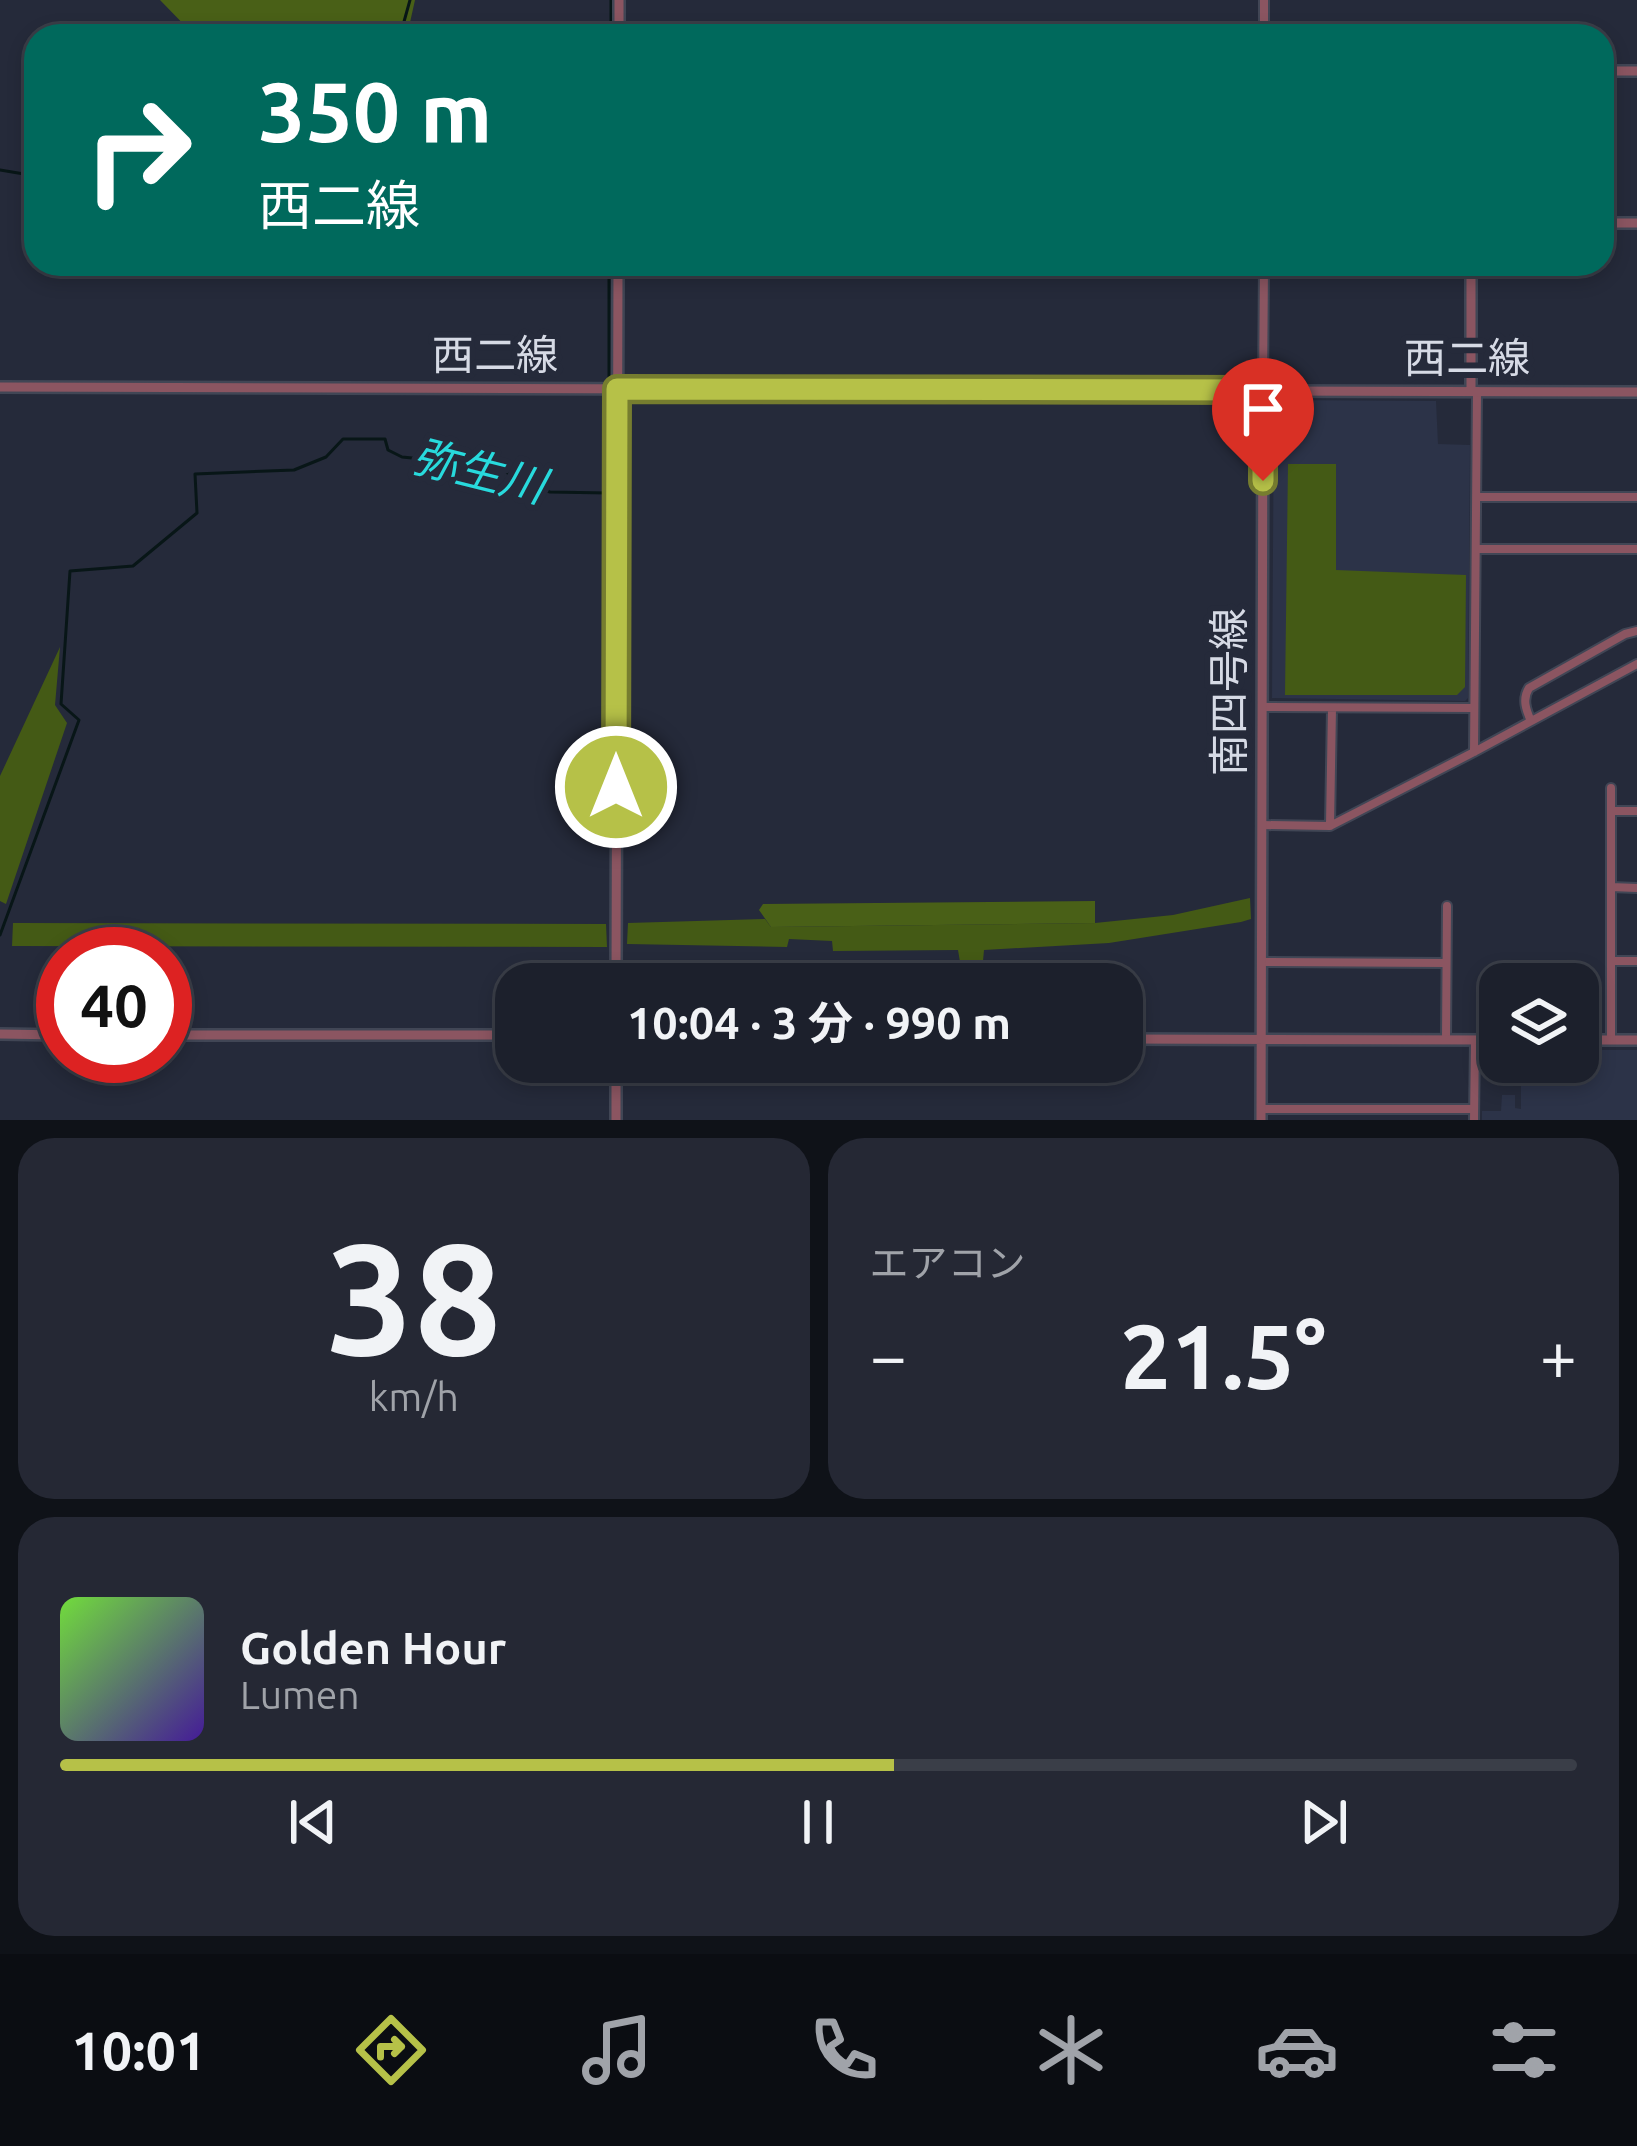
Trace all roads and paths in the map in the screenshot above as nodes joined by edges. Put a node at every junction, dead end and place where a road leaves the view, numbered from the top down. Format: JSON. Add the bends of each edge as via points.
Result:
{"nodes":[{"id":1,"x":618,"y":276,"type":"edge"},
{"id":2,"x":1264,"y":276,"type":"edge"},
{"id":3,"x":1471,"y":276,"type":"edge"},
{"id":4,"x":0,"y":387,"type":"edge"},
{"id":5,"x":617,"y":389,"type":"junction"},
{"id":6,"x":1263,"y":390,"type":"junction"},
{"id":7,"x":1474,"y":391,"type":"junction"},
{"id":8,"x":1637,"y":392,"type":"edge"},
{"id":9,"x":1478,"y":497,"type":"junction"},
{"id":10,"x":1637,"y":497,"type":"edge"},
{"id":11,"x":1637,"y":549,"type":"edge"},
{"id":12,"x":1476,"y":550,"type":"junction"},
{"id":13,"x":1637,"y":631,"type":"edge"},
{"id":14,"x":1637,"y":664,"type":"edge"},
{"id":15,"x":1262,"y":707,"type":"junction"},
{"id":16,"x":1332,"y":708,"type":"junction"},
{"id":17,"x":1474,"y":708,"type":"junction"},
{"id":18,"x":1532,"y":721,"type":"junction"},
{"id":19,"x":1474,"y":752,"type":"junction"},
{"id":20,"x":1611,"y":788,"type":"dead end"},
{"id":21,"x":1611,"y":811,"type":"junction"},
{"id":22,"x":1637,"y":811,"type":"edge"},
{"id":23,"x":1262,"y":825,"type":"junction"},
{"id":24,"x":1330,"y":826,"type":"junction"},
{"id":25,"x":1611,"y":887,"type":"junction"},
{"id":26,"x":1637,"y":888,"type":"edge"},
{"id":27,"x":1447,"y":906,"type":"dead end"},
{"id":28,"x":1611,"y":961,"type":"junction"},
{"id":29,"x":1637,"y":961,"type":"edge"},
{"id":30,"x":1260,"y":962,"type":"junction"},
{"id":31,"x":616,"y":963,"type":"edge"},
{"id":32,"x":1446,"y":963,"type":"junction"},
{"id":33,"x":0,"y":1034,"type":"edge"},
{"id":34,"x":36,"y":1034,"type":"edge"},
{"id":35,"x":192,"y":1035,"type":"edge"},
{"id":36,"x":495,"y":1035,"type":"edge"},
{"id":37,"x":1143,"y":1040,"type":"edge"},
{"id":38,"x":1446,"y":1040,"type":"junction"},
{"id":39,"x":1475,"y":1040,"type":"junction"},
{"id":40,"x":1479,"y":1040,"type":"edge"},
{"id":41,"x":1599,"y":1040,"type":"edge"},
{"id":42,"x":1611,"y":1040,"type":"junction"},
{"id":43,"x":1637,"y":1040,"type":"edge"},
{"id":44,"x":1260,"y":1041,"type":"junction"},
{"id":45,"x":616,"y":1083,"type":"edge"},
{"id":46,"x":1261,"y":1114,"type":"edge"},
{"id":47,"x":1305,"y":1114,"type":"edge"},
{"id":48,"x":1415,"y":1114,"type":"edge"},
{"id":49,"x":1474,"y":1114,"type":"edge"},
{"id":50,"x":1360,"y":1115,"type":"edge"},
{"id":51,"x":616,"y":1120,"type":"edge"}],
"edges":[{"from":1,"to":5,"type":"street"},
{"from":2,"to":6,"type":"street","name":"南四号線"},
{"from":3,"to":7,"type":"street"},
{"from":4,"to":5,"type":"street","name":"西二線"},
{"from":5,"to":6,"type":"street","name":"西二線"},
{"from":5,"to":31,"type":"street"},
{"from":6,"to":7,"type":"street","name":"西二線"},
{"from":6,"to":15,"type":"street","name":"南四号線"},
{"from":7,"to":8,"type":"street","name":"西二線"},
{"from":7,"to":9,"type":"street"},
{"from":9,"to":10,"type":"street"},
{"from":9,"to":12,"type":"street"},
{"from":11,"to":12,"type":"street"},
{"from":12,"to":17,"type":"street"},
{"from":13,"to":18,"type":"street","via":[[1528,688]]},
{"from":14,"to":18,"type":"street"},
{"from":15,"to":16,"type":"street"},
{"from":15,"to":23,"type":"street","name":"南四号線"},
{"from":16,"to":17,"type":"street"},
{"from":16,"to":24,"type":"street"},
{"from":17,"to":19,"type":"street"},
{"from":18,"to":19,"type":"street"},
{"from":19,"to":24,"type":"street"},
{"from":20,"to":21,"type":"street"},
{"from":21,"to":22,"type":"street"},
{"from":21,"to":25,"type":"street"},
{"from":23,"to":24,"type":"street"},
{"from":23,"to":30,"type":"street","name":"南四号線"},
{"from":25,"to":26,"type":"street"},
{"from":25,"to":28,"type":"street"},
{"from":27,"to":32,"type":"street"},
{"from":28,"to":29,"type":"street"},
{"from":28,"to":42,"type":"street"},
{"from":30,"to":32,"type":"street"},
{"from":30,"to":44,"type":"street","name":"南四号線"},
{"from":32,"to":38,"type":"street"},
{"from":33,"to":34,"type":"street"},
{"from":35,"to":36,"type":"street"},
{"from":37,"to":44,"type":"street"},
{"from":38,"to":39,"type":"street"},
{"from":38,"to":44,"type":"street"},
{"from":39,"to":40,"type":"street"},
{"from":39,"to":49,"type":"street"},
{"from":41,"to":42,"type":"street"},
{"from":42,"to":43,"type":"street"},
{"from":44,"to":46,"type":"street","name":"南四号線"},
{"from":45,"to":51,"type":"street"},
{"from":46,"to":47,"type":"street"},
{"from":47,"to":50,"type":"street"},
{"from":48,"to":49,"type":"street"},
{"from":48,"to":50,"type":"street"}]}
